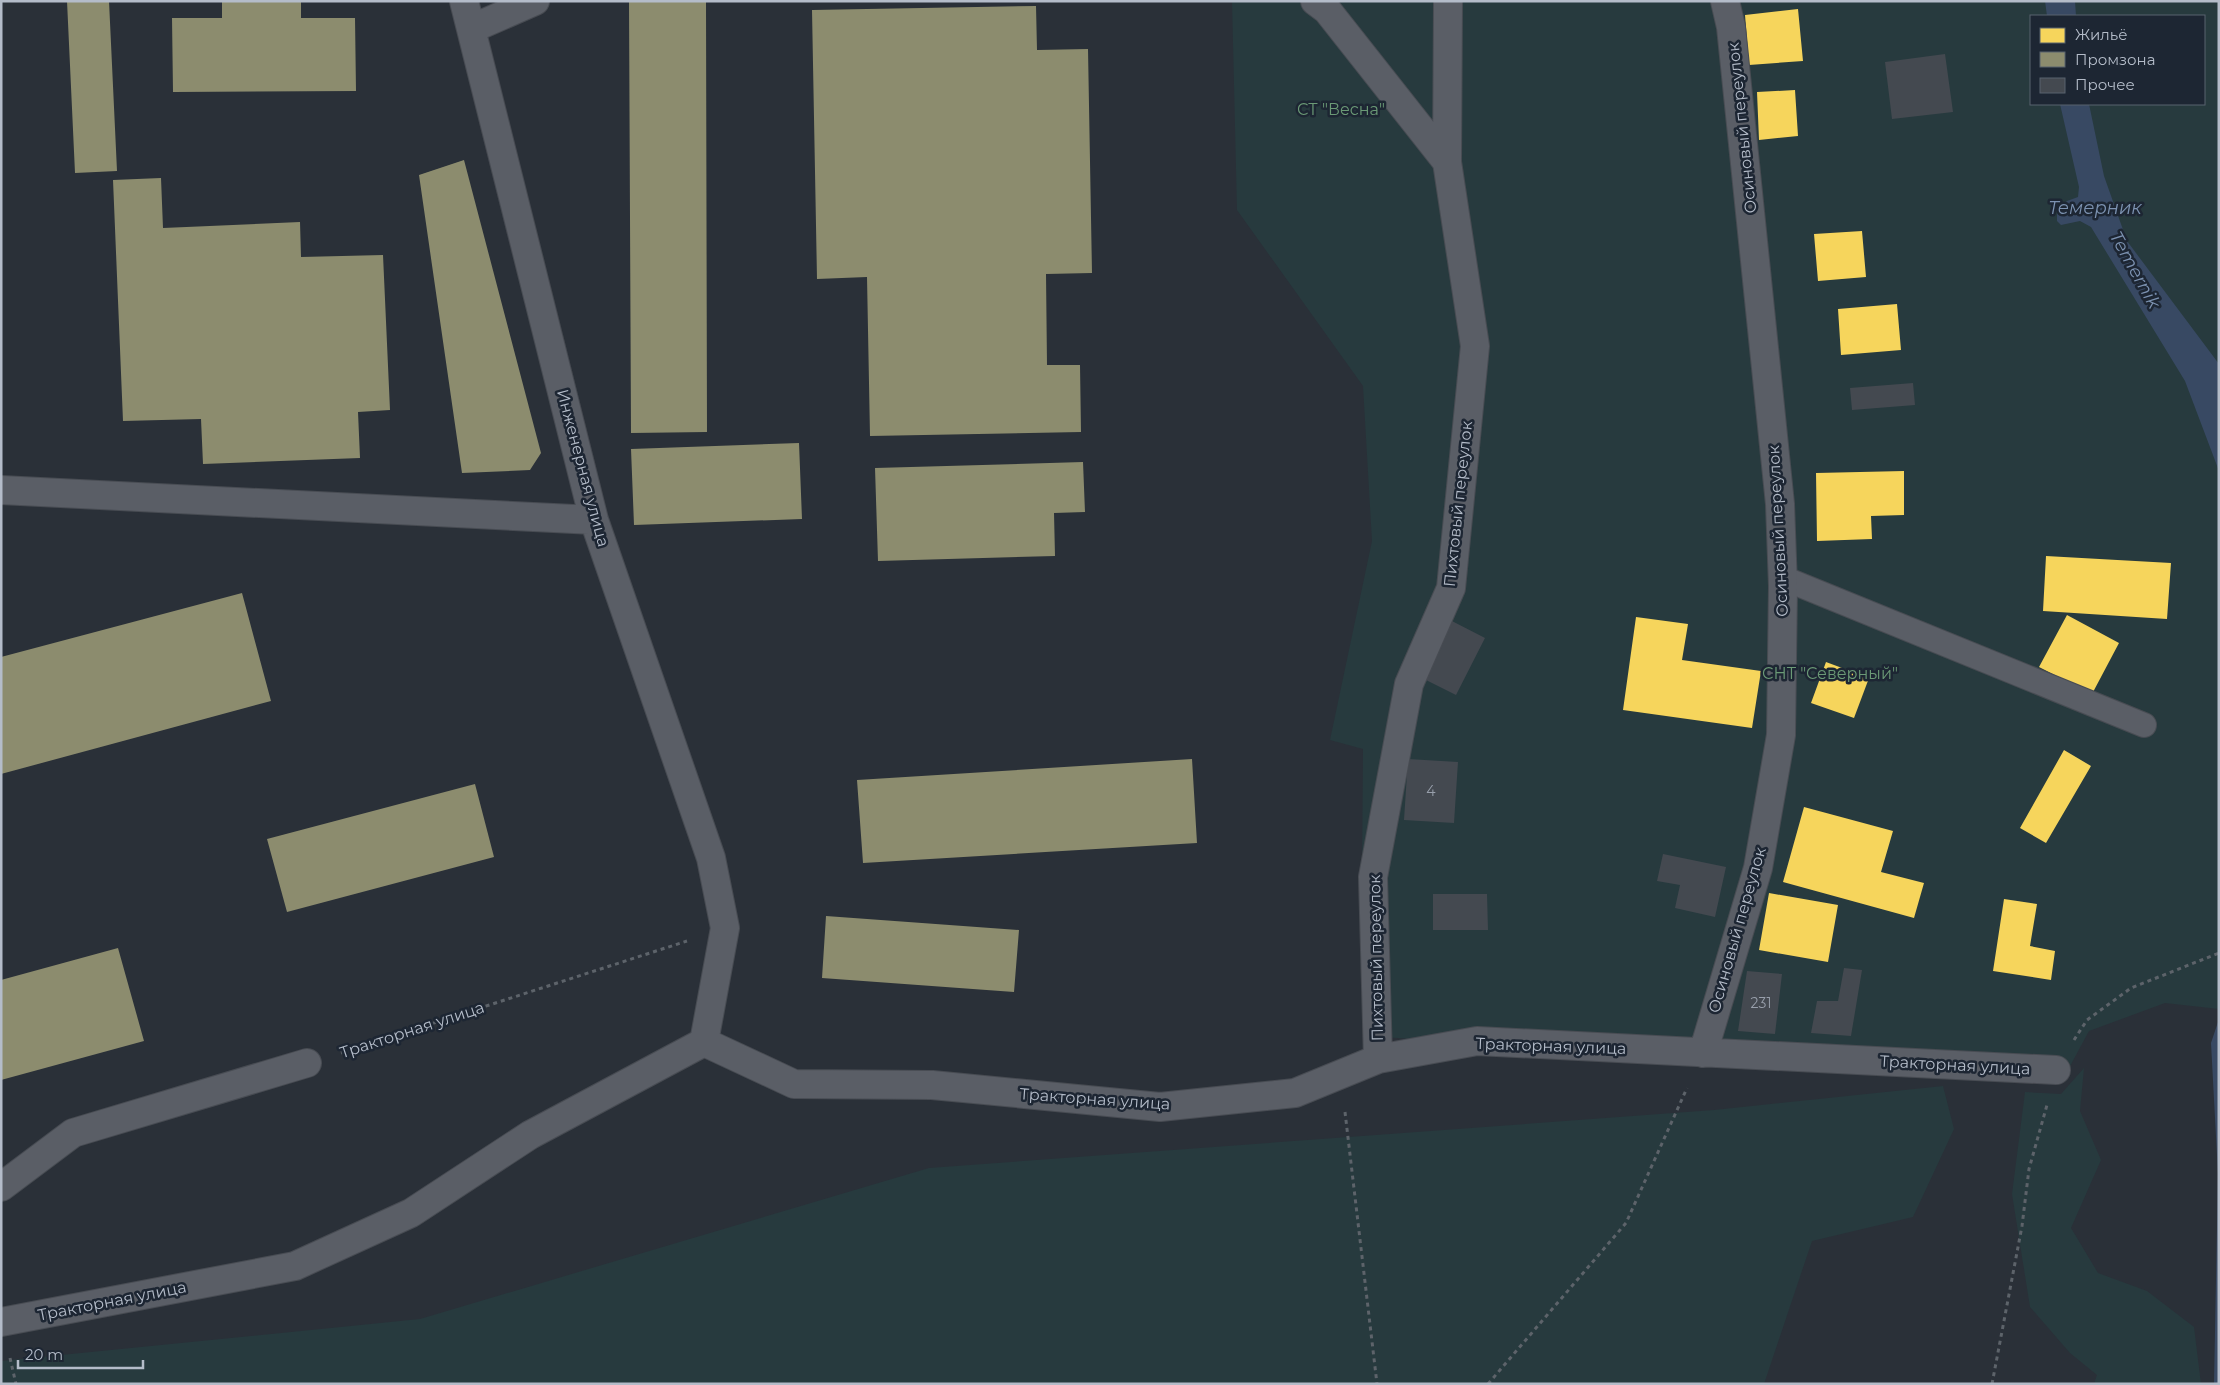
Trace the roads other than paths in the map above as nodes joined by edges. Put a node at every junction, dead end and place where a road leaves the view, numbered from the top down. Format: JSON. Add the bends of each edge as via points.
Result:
{"nodes":[{"id":1,"x":464,"y":1,"type":"edge"},
{"id":2,"x":535,"y":1,"type":"edge"},
{"id":3,"x":1315,"y":1,"type":"edge"},
{"id":4,"x":1448,"y":1,"type":"edge"},
{"id":5,"x":1725,"y":1,"type":"edge"},
{"id":6,"x":471,"y":30,"type":"junction"},
{"id":7,"x":1447,"y":162,"type":"junction"},
{"id":8,"x":1,"y":490,"type":"edge"},
{"id":9,"x":594,"y":520,"type":"junction"},
{"id":10,"x":1783,"y":578,"type":"junction"},
{"id":11,"x":2144,"y":725,"type":"dead end"},
{"id":12,"x":704,"y":1042,"type":"junction"},
{"id":13,"x":1703,"y":1053,"type":"junction"},
{"id":14,"x":1378,"y":1059,"type":"junction"},
{"id":15,"x":307,"y":1064,"type":"road end"},
{"id":16,"x":2056,"y":1070,"type":"road end"},
{"id":17,"x":1,"y":1187,"type":"edge"},
{"id":18,"x":1,"y":1322,"type":"edge"}],
"edges":[{"from":1,"to":6,"type":"street","name":"Инженерная улица"},
{"from":2,"to":6,"type":"street"},
{"from":3,"to":7,"type":"street","via":[[1327,10]]},
{"from":4,"to":7,"type":"street","name":"Пихтовый переулок"},
{"from":5,"to":10,"type":"street","name":"Осиновый переулок","via":[[1732,27],[1780,504]]},
{"from":6,"to":9,"type":"street","name":"Инженерная улица"},
{"from":7,"to":14,"type":"street","name":"Пихтовый переулок","via":[[1474,346],[1450,588],[1410,684],[1373,877]]},
{"from":8,"to":9,"type":"street"},
{"from":9,"to":12,"type":"street","name":"Инженерная улица","via":[[711,858],[724,928]]},
{"from":10,"to":11,"type":"lane"},
{"from":10,"to":13,"type":"street","name":"Осиновый переулок","via":[[1780,735],[1758,868]]},
{"from":12,"to":14,"type":"street","name":"Тракторная улица","via":[[794,1084],[932,1085],[1160,1107],[1295,1092]]},
{"from":12,"to":18,"type":"street","name":"Тракторная улица","via":[[530,1136],[412,1213],[295,1266]]},
{"from":13,"to":14,"type":"street","name":"Тракторная улица","via":[[1477,1041]]},
{"from":13,"to":16,"type":"street","name":"Тракторная улица"},
{"from":15,"to":17,"type":"street","via":[[74,1133]]}]}
